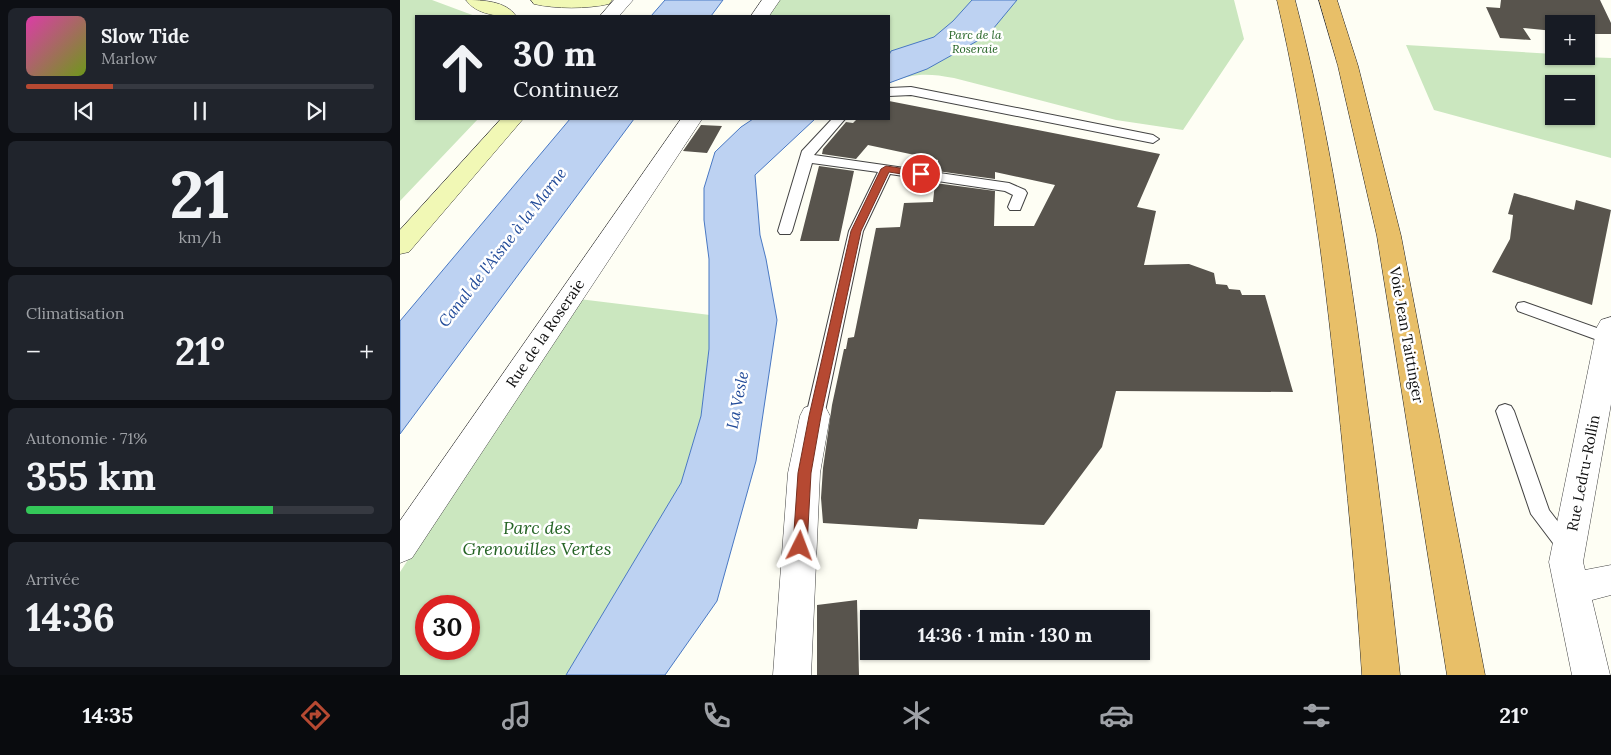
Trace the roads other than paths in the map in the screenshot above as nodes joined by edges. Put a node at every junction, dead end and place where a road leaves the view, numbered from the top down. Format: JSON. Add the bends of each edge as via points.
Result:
{"nodes":[{"id":1,"x":474,"y":0,"type":"edge"},
{"id":2,"x":526,"y":0,"type":"edge"},
{"id":3,"x":540,"y":0,"type":"edge"},
{"id":4,"x":603,"y":0,"type":"edge"},
{"id":5,"x":624,"y":0,"type":"edge"},
{"id":6,"x":771,"y":0,"type":"edge"},
{"id":7,"x":1286,"y":0,"type":"edge"},
{"id":8,"x":1328,"y":0,"type":"edge"},
{"id":9,"x":505,"y":15,"type":"edge"},
{"id":10,"x":548,"y":15,"type":"edge"},
{"id":11,"x":610,"y":15,"type":"edge"},
{"id":12,"x":761,"y":15,"type":"edge"},
{"id":13,"x":890,"y":92,"type":"edge"},
{"id":14,"x":511,"y":120,"type":"edge"},
{"id":15,"x":690,"y":120,"type":"edge"},
{"id":16,"x":838,"y":120,"type":"edge"},
{"id":17,"x":1154,"y":139,"type":"dead end"},
{"id":18,"x":807,"y":158,"type":"junction"},
{"id":19,"x":886,"y":169,"type":"junction"},
{"id":20,"x":1015,"y":207,"type":"dead end"},
{"id":21,"x":785,"y":231,"type":"dead end"},
{"id":22,"x":400,"y":246,"type":"edge"},
{"id":23,"x":1524,"y":308,"type":"dead end"},
{"id":24,"x":1610,"y":333,"type":"edge"},
{"id":25,"x":1504,"y":411,"type":"dead end"},
{"id":26,"x":815,"y":416,"type":"joint"},
{"id":27,"x":400,"y":548,"type":"edge"},
{"id":28,"x":1568,"y":548,"type":"junction"},
{"id":29,"x":1611,"y":580,"type":"edge"},
{"id":30,"x":1571,"y":589,"type":"junction"},
{"id":31,"x":792,"y":675,"type":"edge"},
{"id":32,"x":1381,"y":675,"type":"edge"},
{"id":33,"x":1466,"y":675,"type":"edge"},
{"id":34,"x":1591,"y":675,"type":"edge"}],
"edges":[{"from":1,"to":9,"type":"main road"},
{"from":2,"to":10,"type":"main road"},
{"from":3,"to":4,"type":"main road"},
{"from":5,"to":11,"type":"street"},
{"from":6,"to":12,"type":"street"},
{"from":7,"to":32,"type":"highway","via":[[1302,63],[1332,232],[1373,574]]},
{"from":8,"to":33,"type":"highway","name":"Voie Jean Taittinger","via":[[1348,66],[1389,236]]},
{"from":13,"to":17,"type":"lane","via":[[912,91]]},
{"from":14,"to":22,"type":"main road"},
{"from":15,"to":27,"type":"street","name":"Rue de la Roseraie"},
{"from":16,"to":18,"type":"lane","via":[[809,151]]},
{"from":18,"to":19,"type":"lane"},
{"from":18,"to":21,"type":"lane"},
{"from":19,"to":20,"type":"lane","via":[[1010,187],[1020,193]]},
{"from":19,"to":26,"type":"lane","via":[[856,231]]},
{"from":23,"to":24,"type":"lane","name":"Rue Ledru-Rollin"},
{"from":24,"to":28,"type":"street","name":"Rue Ledru-Rollin"},
{"from":25,"to":28,"type":"lane","name":"Rue Ledru-Rollin","via":[[1541,514]]},
{"from":26,"to":31,"type":"street","via":[[804,473]]},
{"from":28,"to":30,"type":"street","name":"Rue Ledru-Rollin","via":[[1566,562]]},
{"from":29,"to":30,"type":"street"},
{"from":30,"to":34,"type":"street","name":"Rue Ledru-Rollin"}]}
